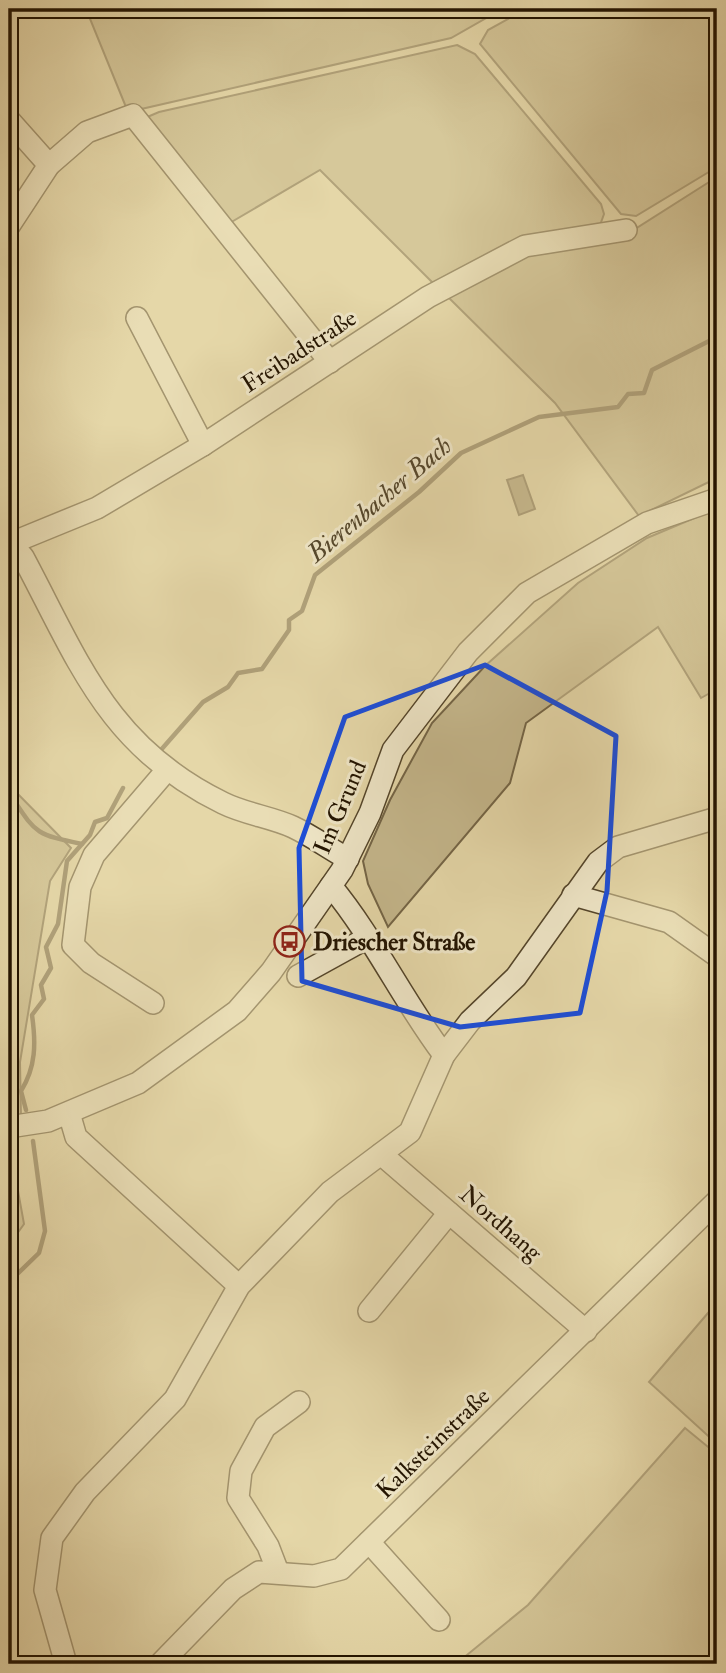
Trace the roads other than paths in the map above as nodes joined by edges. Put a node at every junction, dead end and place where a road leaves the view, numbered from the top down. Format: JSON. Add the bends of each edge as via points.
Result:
{"nodes":[{"id":1,"x":9,"y":120,"type":"edge"},
{"id":2,"x":49,"y":165,"type":"junction"},
{"id":3,"x":9,"y":226,"type":"edge"},
{"id":4,"x":626,"y":230,"type":"dead end"},
{"id":5,"x":136,"y":318,"type":"dead end"},
{"id":6,"x":330,"y":362,"type":"junction"},
{"id":7,"x":203,"y":445,"type":"junction"},
{"id":8,"x":717,"y":499,"type":"edge"},
{"id":9,"x":10,"y":543,"type":"edge"},
{"id":10,"x":166,"y":771,"type":"junction"},
{"id":11,"x":717,"y":818,"type":"edge"},
{"id":12,"x":348,"y":859,"type":"junction"},
{"id":13,"x":331,"y":886,"type":"junction"},
{"id":14,"x":573,"y":895,"type":"junction"},
{"id":15,"x":367,"y":938,"type":"junction"},
{"id":16,"x":717,"y":956,"type":"edge"},
{"id":17,"x":298,"y":976,"type":"dead end"},
{"id":18,"x":153,"y":1003,"type":"dead end"},
{"id":19,"x":444,"y":1055,"type":"junction"},
{"id":20,"x":69,"y":1113,"type":"junction"},
{"id":21,"x":9,"y":1127,"type":"edge"},
{"id":22,"x":381,"y":1154,"type":"junction"},
{"id":23,"x":717,"y":1201,"type":"edge"},
{"id":24,"x":449,"y":1213,"type":"junction"},
{"id":25,"x":239,"y":1286,"type":"junction"},
{"id":26,"x":369,"y":1311,"type":"dead end"},
{"id":27,"x":586,"y":1331,"type":"junction"},
{"id":28,"x":299,"y":1402,"type":"dead end"},
{"id":29,"x":369,"y":1542,"type":"junction"},
{"id":30,"x":278,"y":1572,"type":"junction"},
{"id":31,"x":439,"y":1620,"type":"dead end"},
{"id":32,"x":66,"y":1664,"type":"edge"},
{"id":33,"x":160,"y":1664,"type":"edge"}],
"edges":[{"from":1,"to":2,"type":"street"},
{"from":2,"to":3,"type":"street"},
{"from":2,"to":6,"type":"street","via":[[87,132],[134,115]]},
{"from":4,"to":6,"type":"street","name":"Freibadstraße","via":[[525,246],[428,297]]},
{"from":5,"to":7,"type":"street"},
{"from":6,"to":7,"type":"street","name":"Freibadstraße"},
{"from":7,"to":9,"type":"street","name":"Freibadstraße","via":[[97,508]]},
{"from":8,"to":12,"type":"street","name":"Im Grund","via":[[647,523],[527,593],[468,653],[393,750]]},
{"from":9,"to":10,"type":"street","via":[[23,556],[92,687],[122,728]]},
{"from":10,"to":12,"type":"street","via":[[224,804],[293,827]]},
{"from":10,"to":18,"type":"street","via":[[94,855],[80,887],[74,945],[90,963]]},
{"from":11,"to":14,"type":"street","via":[[618,848],[598,862]]},
{"from":12,"to":13,"type":"street","name":"Im Grund"},
{"from":13,"to":15,"type":"street"},
{"from":13,"to":20,"type":"street","name":"Im Grund","via":[[271,972],[237,1011],[138,1083]]},
{"from":14,"to":16,"type":"street","via":[[669,922]]},
{"from":14,"to":19,"type":"street","via":[[516,977],[470,1021]]},
{"from":15,"to":17,"type":"street"},
{"from":15,"to":19,"type":"street"},
{"from":19,"to":22,"type":"street","via":[[410,1132]]},
{"from":20,"to":21,"type":"street","name":"Im Grund"},
{"from":20,"to":25,"type":"street","via":[[76,1137]]},
{"from":22,"to":24,"type":"street","name":"Nordhang"},
{"from":22,"to":25,"type":"street","via":[[331,1192]]},
{"from":23,"to":27,"type":"street","name":"Kalksteinstraße"},
{"from":24,"to":26,"type":"street"},
{"from":24,"to":27,"type":"street","name":"Nordhang"},
{"from":25,"to":32,"type":"street","via":[[175,1399],[86,1492],[52,1538],[45,1590]]},
{"from":27,"to":29,"type":"street","name":"Kalksteinstraße"},
{"from":28,"to":30,"type":"street","via":[[265,1427],[241,1471],[238,1498],[268,1546]]},
{"from":29,"to":30,"type":"street","name":"Kalksteinstraße","via":[[341,1569],[314,1576]]},
{"from":29,"to":31,"type":"street"},
{"from":30,"to":33,"type":"street","name":"Kalksteinstraße","via":[[260,1572],[233,1589]]}]}
